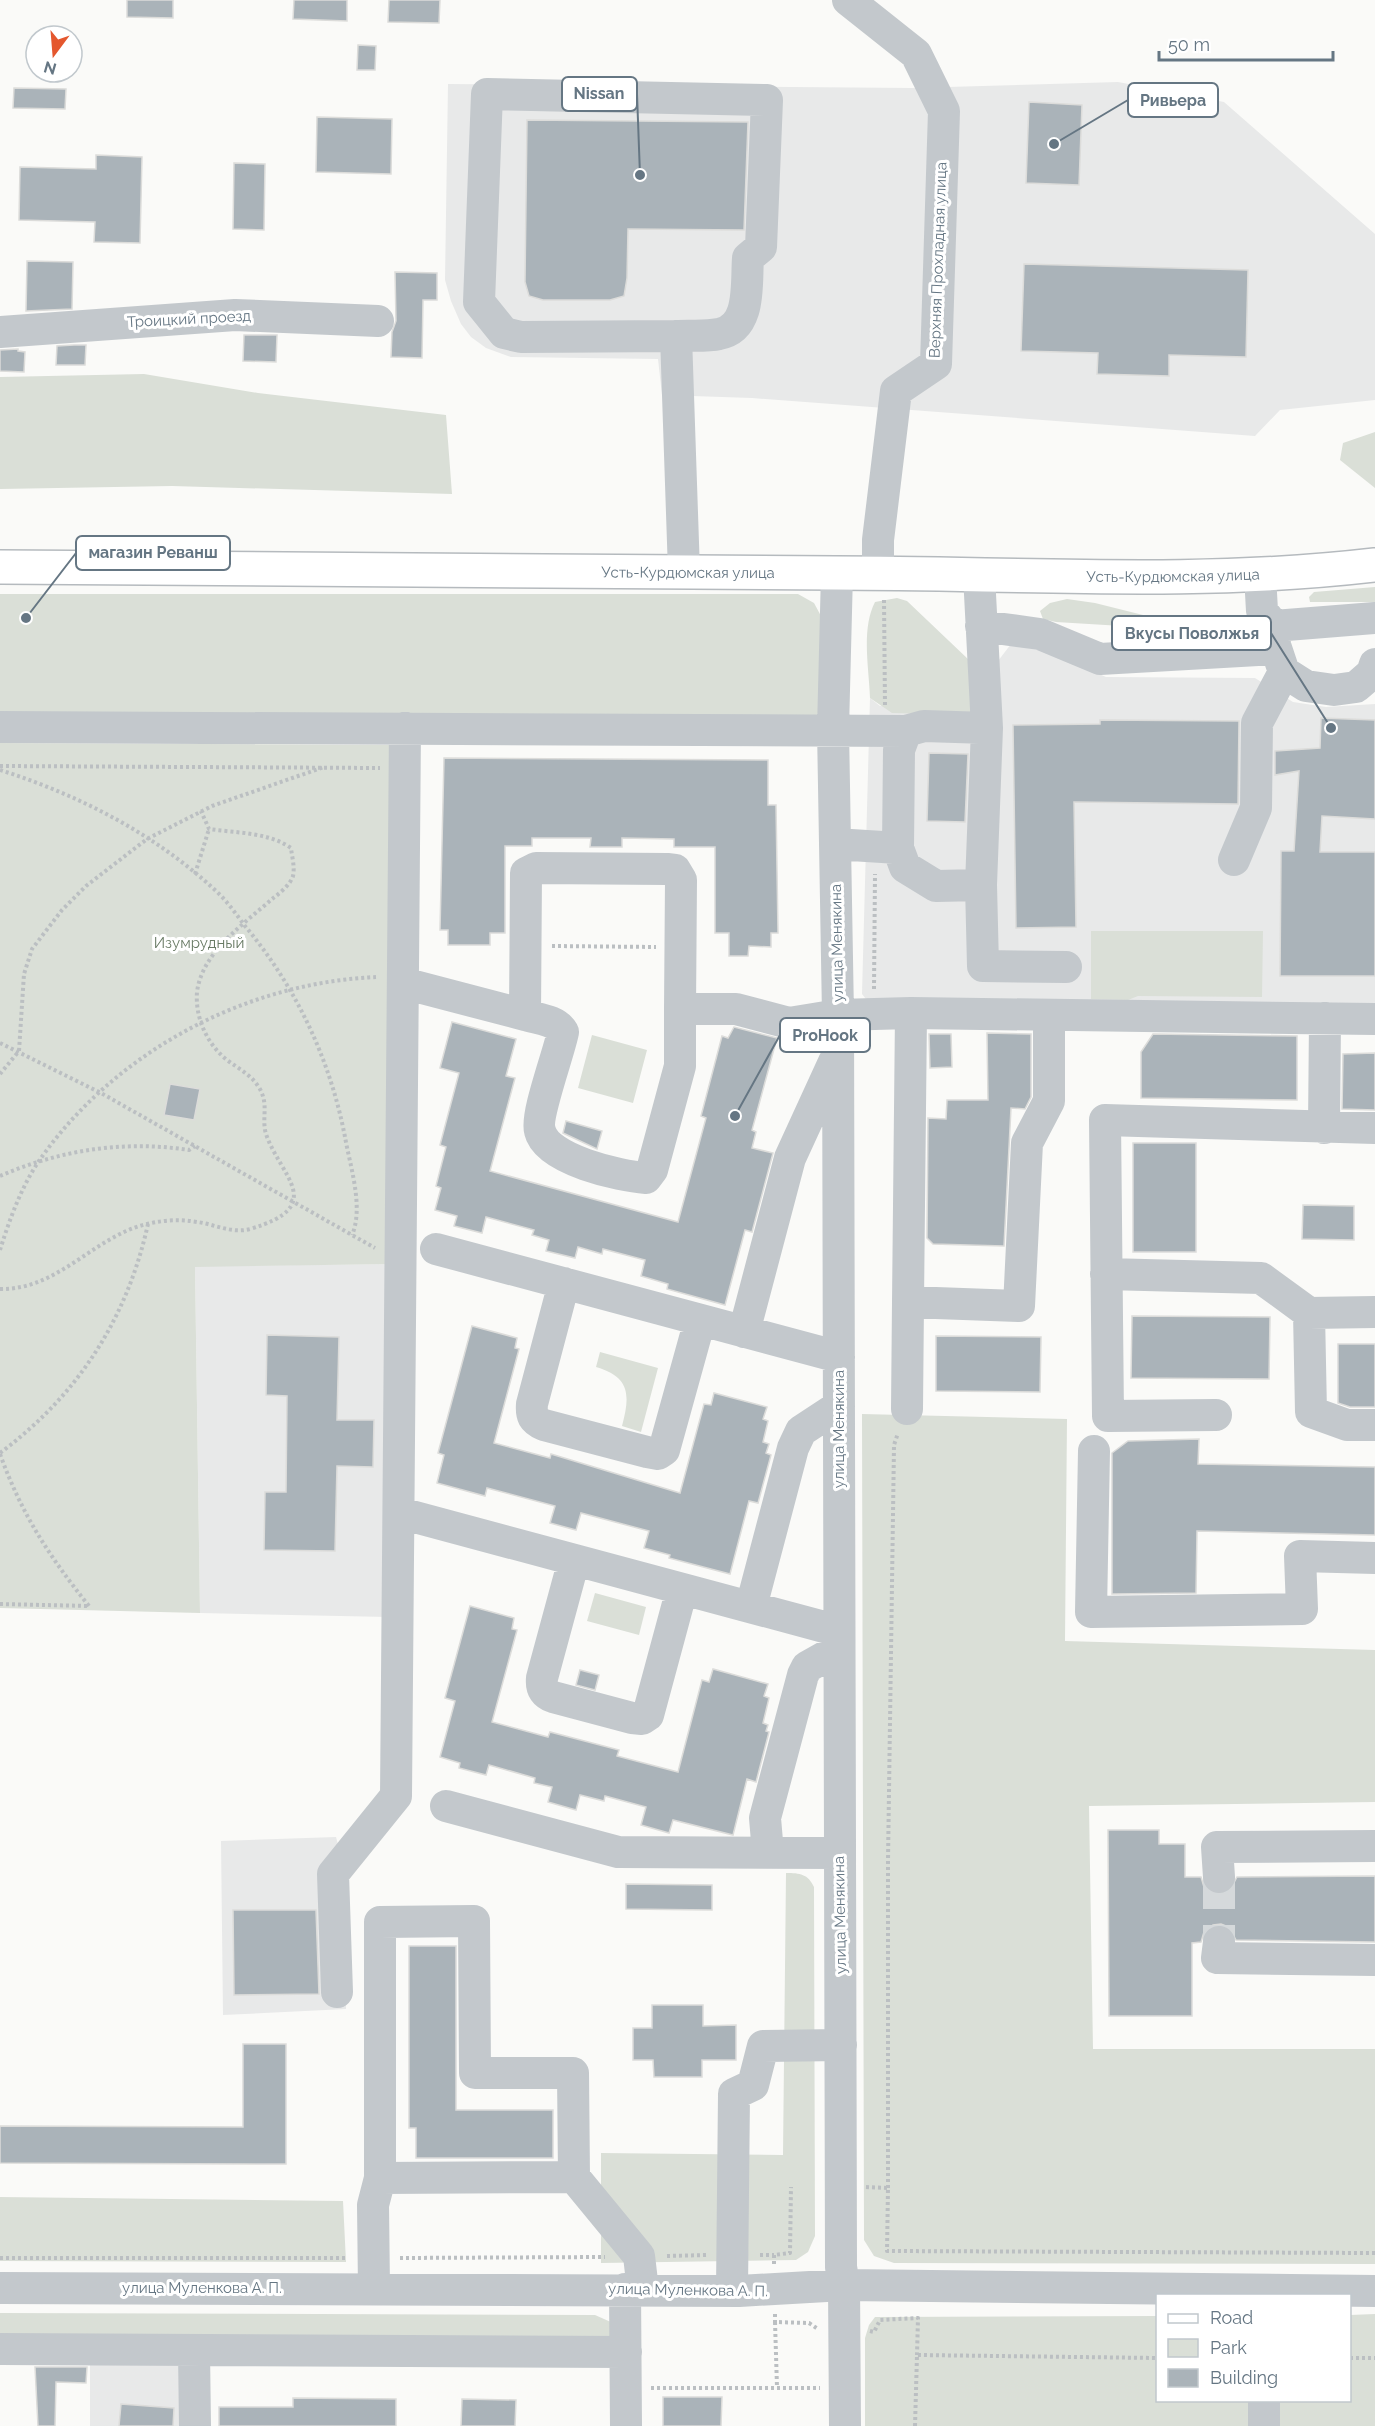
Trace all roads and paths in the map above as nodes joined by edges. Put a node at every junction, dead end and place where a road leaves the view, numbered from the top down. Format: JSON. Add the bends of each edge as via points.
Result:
{"nodes":[{"id":1,"x":848,"y":0,"type":"edge"},
{"id":2,"x":378,"y":321,"type":"dead end"},
{"id":3,"x":0,"y":332,"type":"edge"},
{"id":4,"x":676,"y":336,"type":"junction"},
{"id":5,"x":1375,"y":565,"type":"edge"},
{"id":6,"x":0,"y":567,"type":"edge"},
{"id":7,"x":684,"y":572,"type":"junction"},
{"id":8,"x":837,"y":573,"type":"junction"},
{"id":9,"x":878,"y":573,"type":"junction"},
{"id":10,"x":979,"y":575,"type":"junction"},
{"id":11,"x":1260,"y":575,"type":"junction"},
{"id":12,"x":1375,"y":618,"type":"edge"},
{"id":13,"x":981,"y":626,"type":"junction"},
{"id":14,"x":1278,"y":649,"type":"junction"},
{"id":15,"x":1375,"y":664,"type":"edge"},
{"id":16,"x":0,"y":727,"type":"edge"},
{"id":17,"x":405,"y":728,"type":"junction"},
{"id":18,"x":987,"y":728,"type":"junction"},
{"id":19,"x":833,"y":729,"type":"junction"},
{"id":20,"x":906,"y":731,"type":"junction"},
{"id":21,"x":324,"y":767,"type":"junction"},
{"id":22,"x":0,"y":768,"type":"edge"},
{"id":23,"x":405,"y":768,"type":"junction"},
{"id":24,"x":201,"y":811,"type":"junction"},
{"id":25,"x":209,"y":829,"type":"junction"},
{"id":26,"x":147,"y":839,"type":"junction"},
{"id":27,"x":835,"y":844,"type":"junction"},
{"id":28,"x":898,"y":848,"type":"junction"},
{"id":29,"x":1234,"y":860,"type":"dead end"},
{"id":30,"x":195,"y":874,"type":"junction"},
{"id":31,"x":981,"y":885,"type":"junction"},
{"id":32,"x":244,"y":924,"type":"junction"},
{"id":33,"x":525,"y":946,"type":"junction"},
{"id":34,"x":681,"y":947,"type":"junction"},
{"id":35,"x":1066,"y":967,"type":"dead end"},
{"id":36,"x":403,"y":980,"type":"junction"},
{"id":37,"x":290,"y":989,"type":"junction"},
{"id":38,"x":680,"y":1009,"type":"junction"},
{"id":39,"x":911,"y":1013,"type":"junction"},
{"id":40,"x":525,"y":1015,"type":"junction"},
{"id":41,"x":838,"y":1015,"type":"junction"},
{"id":42,"x":1049,"y":1017,"type":"junction"},
{"id":43,"x":1325,"y":1018,"type":"junction"},
{"id":44,"x":1375,"y":1018,"type":"edge"},
{"id":45,"x":201,"y":1023,"type":"junction"},
{"id":46,"x":0,"y":1042,"type":"edge"},
{"id":47,"x":19,"y":1051,"type":"junction"},
{"id":48,"x":838,"y":1053,"type":"junction"},
{"id":49,"x":0,"y":1074,"type":"edge"},
{"id":50,"x":101,"y":1093,"type":"junction"},
{"id":51,"x":1324,"y":1128,"type":"junction"},
{"id":52,"x":1375,"y":1128,"type":"edge"},
{"id":53,"x":195,"y":1146,"type":"junction"},
{"id":54,"x":40,"y":1160,"type":"junction"},
{"id":55,"x":0,"y":1176,"type":"edge"},
{"id":56,"x":292,"y":1202,"type":"junction"},
{"id":57,"x":148,"y":1224,"type":"junction"},
{"id":58,"x":351,"y":1234,"type":"junction"},
{"id":59,"x":436,"y":1249,"type":"dead end"},
{"id":60,"x":0,"y":1250,"type":"edge"},
{"id":61,"x":402,"y":1263,"type":"junction"},
{"id":62,"x":1106,"y":1274,"type":"junction"},
{"id":63,"x":564,"y":1284,"type":"junction"},
{"id":64,"x":0,"y":1289,"type":"edge"},
{"id":65,"x":908,"y":1302,"type":"junction"},
{"id":66,"x":1375,"y":1312,"type":"edge"},
{"id":67,"x":1309,"y":1313,"type":"junction"},
{"id":68,"x":700,"y":1320,"type":"junction"},
{"id":69,"x":744,"y":1332,"type":"junction"},
{"id":70,"x":839,"y":1357,"type":"junction"},
{"id":71,"x":839,"y":1406,"type":"junction"},
{"id":72,"x":907,"y":1409,"type":"joint"},
{"id":73,"x":1216,"y":1415,"type":"dead end"},
{"id":74,"x":1375,"y":1425,"type":"edge"},
{"id":75,"x":1094,"y":1451,"type":"dead end"},
{"id":76,"x":0,"y":1454,"type":"edge"},
{"id":77,"x":400,"y":1513,"type":"junction"},
{"id":78,"x":1375,"y":1558,"type":"edge"},
{"id":79,"x":574,"y":1560,"type":"junction"},
{"id":80,"x":682,"y":1589,"type":"junction"},
{"id":81,"x":0,"y":1604,"type":"edge"},
{"id":82,"x":751,"y":1607,"type":"junction"},
{"id":83,"x":839,"y":1640,"type":"junction"},
{"id":84,"x":446,"y":1806,"type":"dead end"},
{"id":85,"x":1375,"y":1846,"type":"edge"},
{"id":86,"x":768,"y":1853,"type":"junction"},
{"id":87,"x":840,"y":1853,"type":"junction"},
{"id":88,"x":1219,"y":1877,"type":"tunnel mouth"},
{"id":89,"x":1219,"y":1942,"type":"tunnel mouth"},
{"id":90,"x":1375,"y":1960,"type":"edge"},
{"id":91,"x":336,"y":1992,"type":"dead end"},
{"id":92,"x":841,"y":2045,"type":"junction"},
{"id":93,"x":574,"y":2177,"type":"junction"},
{"id":94,"x":380,"y":2178,"type":"junction"},
{"id":95,"x":842,"y":2186,"type":"junction"},
{"id":96,"x":888,"y":2188,"type":"junction"},
{"id":97,"x":1375,"y":2253,"type":"edge"},
{"id":98,"x":844,"y":2285,"type":"junction"},
{"id":99,"x":0,"y":2288,"type":"edge"},
{"id":100,"x":374,"y":2288,"type":"junction"},
{"id":101,"x":634,"y":2290,"type":"junction"},
{"id":102,"x":732,"y":2291,"type":"junction"},
{"id":103,"x":1375,"y":2291,"type":"edge"},
{"id":104,"x":1264,"y":2292,"type":"edge"},
{"id":105,"x":776,"y":2322,"type":"dead end"},
{"id":106,"x":0,"y":2349,"type":"edge"},
{"id":107,"x":194,"y":2351,"type":"junction"},
{"id":108,"x":626,"y":2352,"type":"junction"},
{"id":109,"x":1156,"y":2358,"type":"edge"},
{"id":110,"x":1351,"y":2358,"type":"edge"},
{"id":111,"x":1375,"y":2358,"type":"edge"},
{"id":112,"x":777,"y":2387,"type":"junction"},
{"id":113,"x":626,"y":2388,"type":"junction"},
{"id":114,"x":824,"y":2388,"type":"dead end"},
{"id":115,"x":1264,"y":2402,"type":"edge"},
{"id":116,"x":195,"y":2426,"type":"edge"},
{"id":117,"x":626,"y":2426,"type":"edge"},
{"id":118,"x":845,"y":2426,"type":"edge"},
{"id":119,"x":915,"y":2426,"type":"edge"},
{"id":120,"x":1264,"y":2426,"type":"edge"}],
"edges":[{"from":1,"to":9,"type":"street","name":"Верхняя Прохладная улица","via":[[916,54],[944,111],[936,364],[896,392],[878,540]]},
{"from":2,"to":3,"type":"street","name":"Троицкий проезд","via":[[235,315]]},
{"from":4,"to":4,"type":"street","via":[[521,337],[504,333],[493,321],[479,302],[487,94],[767,100],[761,247],[748,258],[745,311],[737,324],[721,334]]},
{"from":4,"to":7,"type":"street"},
{"from":5,"to":11,"type":"main road","name":"Усть-Курдюмская улица"},
{"from":6,"to":7,"type":"main road","name":"Усть-Курдюмская улица"},
{"from":7,"to":8,"type":"main road","name":"Усть-Курдюмская улица"},
{"from":8,"to":9,"type":"main road","name":"Усть-Курдюмская улица"},
{"from":8,"to":19,"type":"street","name":"улица Менякина"},
{"from":9,"to":10,"type":"main road","name":"Усть-Курдюмская улица"},
{"from":10,"to":11,"type":"main road","name":"Усть-Курдюмская улица","via":[[1166,579]]},
{"from":10,"to":13,"type":"street"},
{"from":11,"to":14,"type":"street","via":[[1262,611]]},
{"from":12,"to":14,"type":"street"},
{"from":13,"to":14,"type":"street","via":[[1040,634],[1100,659]]},
{"from":13,"to":18,"type":"street"},
{"from":14,"to":15,"type":"street","via":[[1306,686],[1334,690],[1356,687],[1372,673]]},
{"from":14,"to":29,"type":"street","via":[[1257,723],[1256,808]]},
{"from":16,"to":17,"type":"street"},
{"from":17,"to":19,"type":"street"},
{"from":17,"to":23,"type":"street"},
{"from":18,"to":20,"type":"street","via":[[924,726]]},
{"from":18,"to":31,"type":"street"},
{"from":19,"to":20,"type":"street"},
{"from":19,"to":27,"type":"street","name":"улица Менякина"},
{"from":20,"to":28,"type":"street","via":[[899,750]]},
{"from":21,"to":22,"type":"path"},
{"from":21,"to":23,"type":"path"},
{"from":21,"to":24,"type":"path"},
{"from":22,"to":26,"type":"path","via":[[83,801]]},
{"from":23,"to":36,"type":"street"},
{"from":24,"to":25,"type":"path"},
{"from":24,"to":26,"type":"path"},
{"from":25,"to":30,"type":"path"},
{"from":25,"to":32,"type":"path","via":[[263,836],[291,849],[292,877],[284,890]]},
{"from":26,"to":30,"type":"path"},
{"from":26,"to":47,"type":"path","via":[[86,886],[33,949],[24,974]]},
{"from":27,"to":28,"type":"street"},
{"from":27,"to":41,"type":"street","name":"улица Менякина"},
{"from":28,"to":31,"type":"street","via":[[905,867],[936,886]]},
{"from":30,"to":32,"type":"path","via":[[217,892]]},
{"from":31,"to":35,"type":"street","via":[[983,966]]},
{"from":32,"to":37,"type":"path"},
{"from":32,"to":45,"type":"path","via":[[216,951],[201,975],[197,993]]},
{"from":33,"to":34,"type":"path"},
{"from":33,"to":34,"type":"street","via":[[526,873],[536,868],[560,868],[675,870],[681,880]]},
{"from":33,"to":40,"type":"street"},
{"from":34,"to":38,"type":"street"},
{"from":36,"to":37,"type":"path","via":[[362,978]]},
{"from":36,"to":40,"type":"street"},
{"from":36,"to":61,"type":"street"},
{"from":37,"to":45,"type":"path","via":[[234,1007]]},
{"from":37,"to":58,"type":"path","via":[[316,1040],[339,1107],[357,1223]]},
{"from":38,"to":40,"type":"street","via":[[680,1066],[652,1170],[646,1178],[562,1157],[543,1138],[539,1123],[563,1032],[559,1026]]},
{"from":38,"to":41,"type":"street","via":[[736,1009],[789,1023]]},
{"from":39,"to":41,"type":"street"},
{"from":39,"to":42,"type":"street"},
{"from":39,"to":65,"type":"street"},
{"from":41,"to":48,"type":"street","name":"улица Менякина"},
{"from":42,"to":43,"type":"street"},
{"from":42,"to":65,"type":"street","via":[[1049,1101],[1027,1143],[1018,1306]]},
{"from":43,"to":44,"type":"street"},
{"from":43,"to":51,"type":"street"},
{"from":45,"to":50,"type":"path","via":[[149,1053]]},
{"from":45,"to":56,"type":"path","via":[[215,1049],[251,1076],[260,1089],[267,1111],[264,1127],[292,1180]]},
{"from":46,"to":47,"type":"path"},
{"from":47,"to":49,"type":"path"},
{"from":47,"to":50,"type":"path"},
{"from":48,"to":69,"type":"street","via":[[790,1158]]},
{"from":48,"to":70,"type":"street","name":"улица Менякина"},
{"from":50,"to":53,"type":"path"},
{"from":50,"to":54,"type":"path"},
{"from":51,"to":52,"type":"street"},
{"from":51,"to":62,"type":"street","via":[[1105,1120]]},
{"from":53,"to":54,"type":"path","via":[[189,1150],[127,1146],[69,1152]]},
{"from":53,"to":56,"type":"path"},
{"from":54,"to":55,"type":"path"},
{"from":54,"to":60,"type":"path","via":[[10,1218]]},
{"from":56,"to":57,"type":"path","via":[[269,1222],[248,1230],[172,1219]]},
{"from":56,"to":58,"type":"path"},
{"from":57,"to":64,"type":"path","via":[[130,1228],[46,1281]]},
{"from":57,"to":76,"type":"path","via":[[127,1296],[97,1353],[81,1377],[43,1418]]},
{"from":58,"to":61,"type":"path"},
{"from":59,"to":63,"type":"street"},
{"from":61,"to":77,"type":"street"},
{"from":62,"to":67,"type":"street","via":[[1261,1278]]},
{"from":62,"to":73,"type":"street","via":[[1108,1416]]},
{"from":63,"to":68,"type":"street"},
{"from":63,"to":68,"type":"street","via":[[531,1414],[535,1421],[555,1428],[647,1452],[658,1454],[664,1450]]},
{"from":65,"to":72,"type":"street"},
{"from":66,"to":67,"type":"street"},
{"from":67,"to":74,"type":"street","via":[[1311,1412],[1347,1425]]},
{"from":68,"to":69,"type":"street"},
{"from":69,"to":70,"type":"street"},
{"from":70,"to":71,"type":"street","name":"улица Менякина"},
{"from":71,"to":82,"type":"street","via":[[813,1420],[801,1431],[793,1448]]},
{"from":71,"to":83,"type":"street","name":"улица Менякина"},
{"from":72,"to":96,"type":"path","via":[[894,1445]]},
{"from":75,"to":78,"type":"street","via":[[1091,1612],[1302,1609],[1300,1556]]},
{"from":76,"to":81,"type":"path","via":[[25,1515],[89,1606]]},
{"from":77,"to":79,"type":"street"},
{"from":77,"to":91,"type":"street","via":[[396,1796],[333,1874]]},
{"from":79,"to":80,"type":"street"},
{"from":79,"to":80,"type":"street","via":[[542,1678],[541,1686],[552,1697],[632,1718],[648,1715]]},
{"from":80,"to":82,"type":"street"},
{"from":82,"to":83,"type":"street"},
{"from":83,"to":86,"type":"street","via":[[803,1675],[765,1818]]},
{"from":83,"to":87,"type":"street","name":"улица Менякина"},
{"from":84,"to":86,"type":"street","via":[[618,1852]]},
{"from":85,"to":88,"type":"street","via":[[1217,1846]]},
{"from":86,"to":87,"type":"street"},
{"from":87,"to":92,"type":"street","name":"улица Менякина"},
{"from":89,"to":90,"type":"street","via":[[1217,1958]]},
{"from":92,"to":95,"type":"street","name":"улица Менякина"},
{"from":92,"to":102,"type":"street","via":[[763,2046],[753,2085],[734,2094]]},
{"from":93,"to":94,"type":"street"},
{"from":93,"to":94,"type":"street","via":[[573,2073],[475,2073],[474,1921],[380,1922]]},
{"from":93,"to":101,"type":"street","via":[[639,2256]]},
{"from":94,"to":100,"type":"street","via":[[373,2205]]},
{"from":95,"to":96,"type":"path"},
{"from":95,"to":98,"type":"street","name":"улица Менякина"},
{"from":96,"to":97,"type":"path","via":[[887,2251]]},
{"from":98,"to":102,"type":"street","name":"улица Муленкова А. П."},
{"from":98,"to":104,"type":"street","name":"улица Муленкова А. П."},
{"from":98,"to":118,"type":"street","name":"улица Менякина"},
{"from":99,"to":100,"type":"street","name":"улица Муленкова А. П."},
{"from":100,"to":101,"type":"street","name":"улица Муленкова А. П."},
{"from":101,"to":102,"type":"street","name":"улица Муленкова А. П."},
{"from":101,"to":108,"type":"street"},
{"from":103,"to":104,"type":"street","name":"улица Муленкова А. П."},
{"from":105,"to":112,"type":"path"},
{"from":106,"to":107,"type":"street"},
{"from":107,"to":108,"type":"street"},
{"from":107,"to":116,"type":"street"},
{"from":108,"to":113,"type":"street"},
{"from":109,"to":119,"type":"path","via":[[917,2355]]},
{"from":110,"to":111,"type":"path"},
{"from":112,"to":113,"type":"path"},
{"from":112,"to":114,"type":"path"},
{"from":113,"to":117,"type":"street"},
{"from":115,"to":120,"type":"street"}]}
